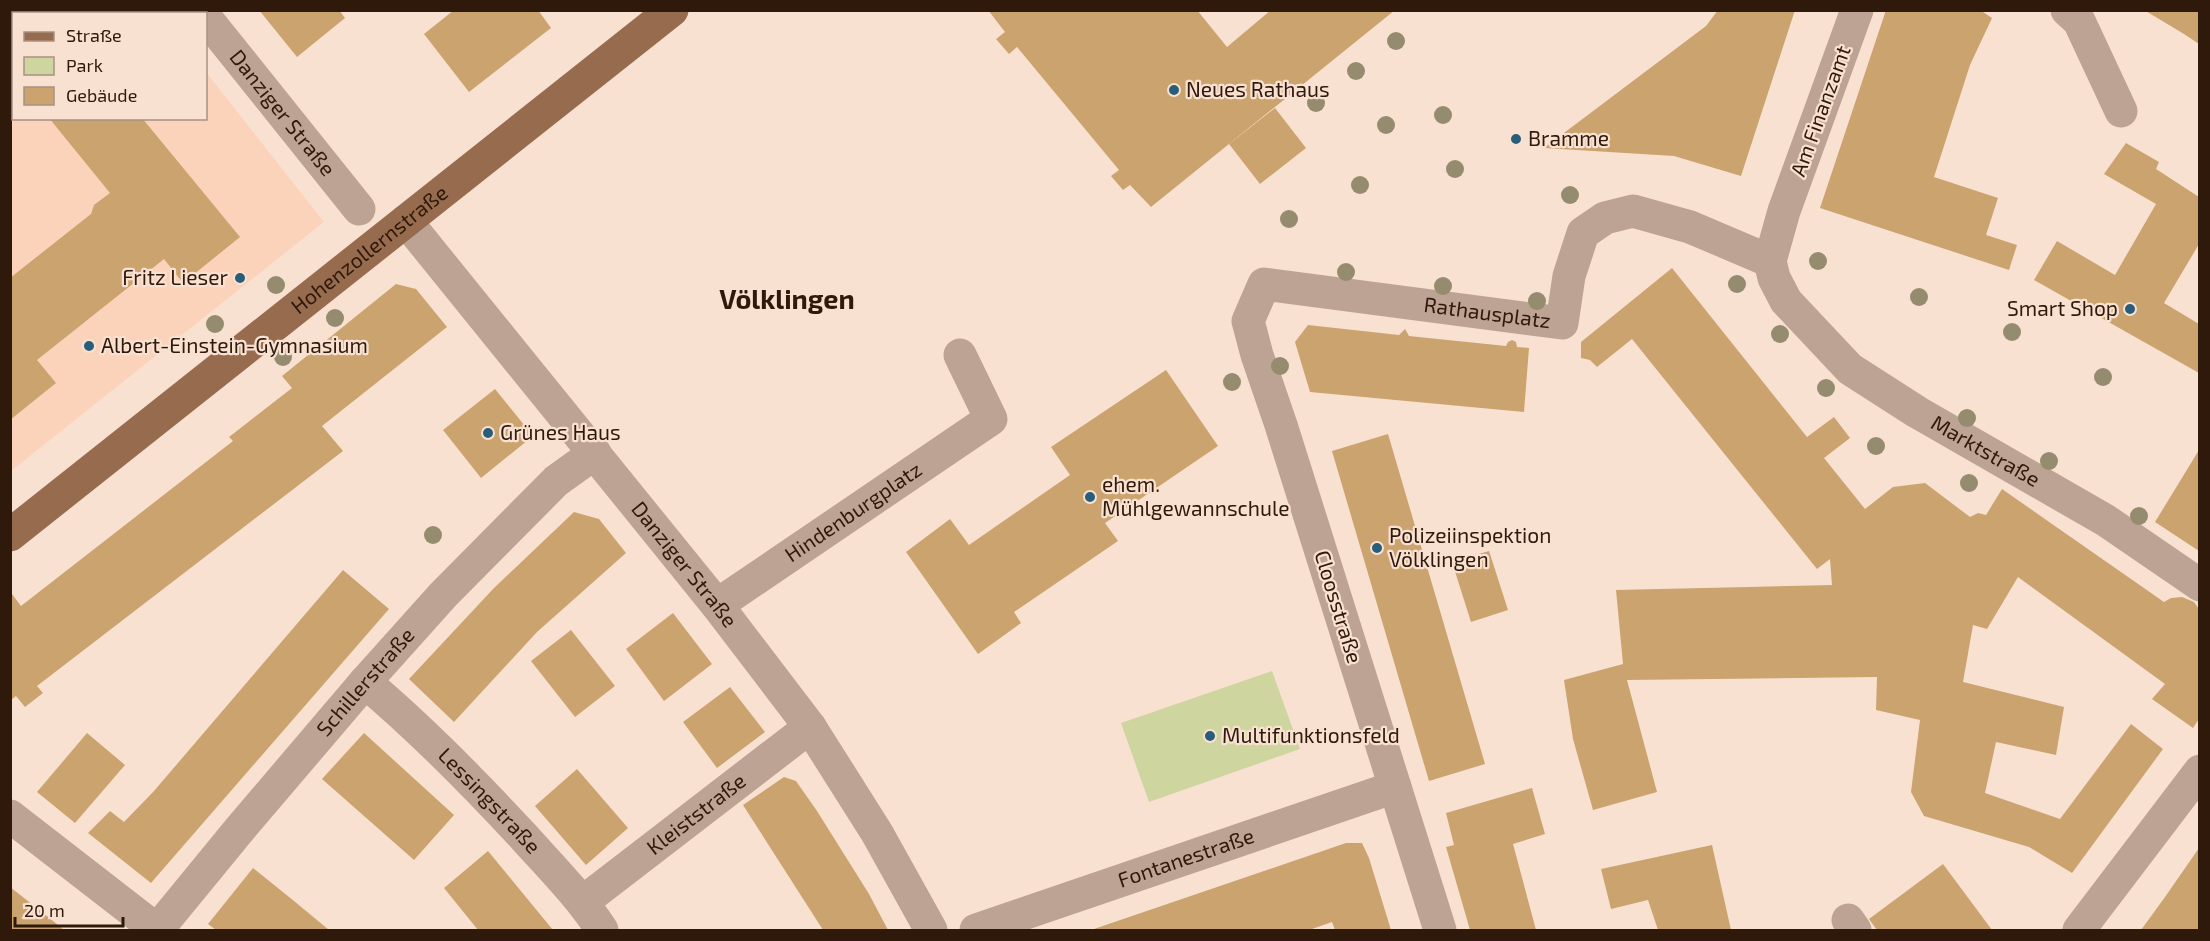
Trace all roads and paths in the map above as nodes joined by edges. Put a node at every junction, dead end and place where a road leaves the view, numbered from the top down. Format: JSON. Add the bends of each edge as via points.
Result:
{"nodes":[{"id":1,"x":672,"y":10,"type":"edge"},
{"id":2,"x":1857,"y":10,"type":"edge"},
{"id":3,"x":2067,"y":10,"type":"edge"},
{"id":4,"x":207,"y":19,"type":"edge"},
{"id":5,"x":2121,"y":111,"type":"dead end"},
{"id":6,"x":359,"y":209,"type":"dead end"},
{"id":7,"x":406,"y":221,"type":"junction"},
{"id":8,"x":1770,"y":261,"type":"junction"},
{"id":9,"x":1264,"y":284,"type":"joint"},
{"id":10,"x":960,"y":355,"type":"dead end"},
{"id":11,"x":595,"y":453,"type":"junction"},
{"id":12,"x":10,"y":535,"type":"edge"},
{"id":13,"x":2199,"y":585,"type":"edge"},
{"id":14,"x":717,"y":605,"type":"junction"},
{"id":15,"x":364,"y":682,"type":"junction"},
{"id":16,"x":810,"y":727,"type":"junction"},
{"id":17,"x":2199,"y":771,"type":"edge"},
{"id":18,"x":1395,"y":787,"type":"junction"},
{"id":19,"x":10,"y":816,"type":"edge"},
{"id":20,"x":584,"y":901,"type":"junction"},
{"id":21,"x":157,"y":930,"type":"edge"},
{"id":22,"x":602,"y":930,"type":"edge"},
{"id":23,"x":932,"y":930,"type":"edge"},
{"id":24,"x":976,"y":930,"type":"edge"},
{"id":25,"x":1440,"y":930,"type":"edge"},
{"id":26,"x":2079,"y":930,"type":"edge"}],
"edges":[{"from":1,"to":7,"type":"main road","name":"Hohenzollernstraße"},
{"from":2,"to":8,"type":"street","name":"Am Finanzamt","via":[[1784,211]]},
{"from":3,"to":5,"type":"street","via":[[2079,21]]},
{"from":4,"to":6,"type":"street","name":"Danziger Straße"},
{"from":7,"to":11,"type":"street","name":"Danziger Straße"},
{"from":7,"to":12,"type":"main road","name":"Hohenzollernstraße"},
{"from":8,"to":9,"type":"street","name":"Rathausplatz","via":[[1690,227],[1633,211],[1605,218],[1583,233],[1569,276],[1562,323]]},
{"from":8,"to":13,"type":"street","name":"Marktstraße","via":[[1786,301],[1850,369],[2105,520]]},
{"from":9,"to":18,"type":"street","name":"Cloosstraße","via":[[1248,321]]},
{"from":10,"to":14,"type":"street","name":"Hindenburgplatz","via":[[991,419]]},
{"from":11,"to":14,"type":"street","name":"Danziger Straße"},
{"from":11,"to":15,"type":"street","name":"Schillerstraße","via":[[556,481]]},
{"from":14,"to":16,"type":"street","name":"Danziger Straße"},
{"from":15,"to":20,"type":"street","name":"Lessingstraße","via":[[403,714],[486,796]]},
{"from":15,"to":21,"type":"street","name":"Schillerstraße"},
{"from":16,"to":20,"type":"street","name":"Kleiststraße"},
{"from":16,"to":23,"type":"street","name":"Danziger Straße"},
{"from":17,"to":26,"type":"street"},
{"from":18,"to":24,"type":"street","name":"Fontanestraße"},
{"from":18,"to":25,"type":"street","name":"Cloosstraße"},
{"from":19,"to":21,"type":"street"},
{"from":20,"to":22,"type":"street","name":"Lessingstraße"}]}
